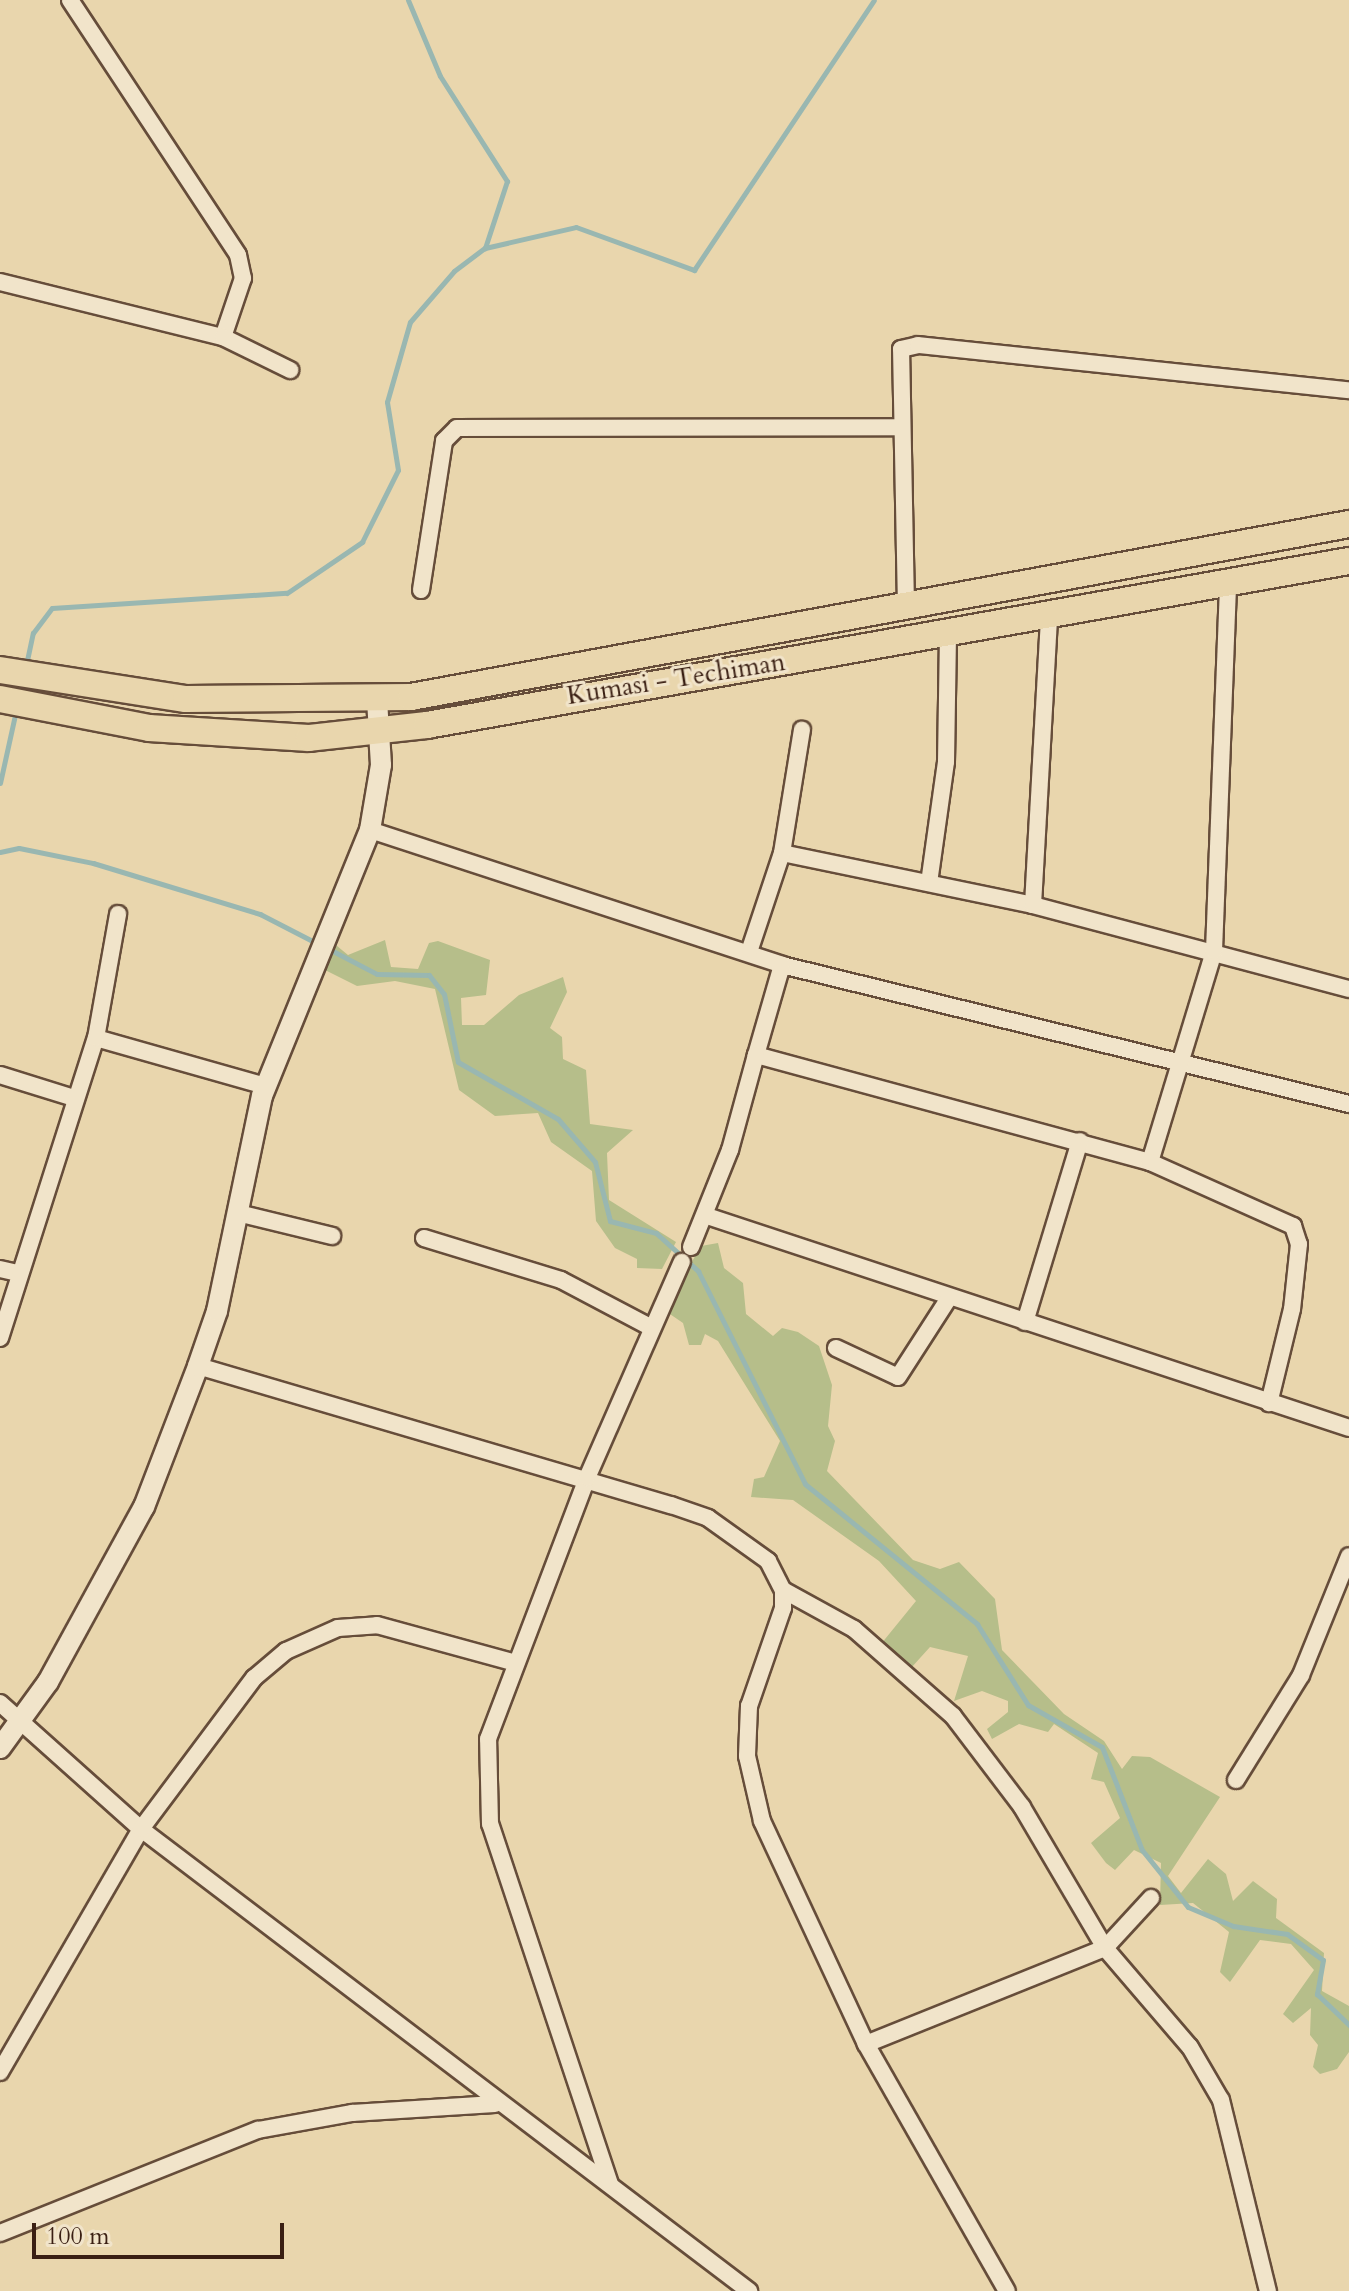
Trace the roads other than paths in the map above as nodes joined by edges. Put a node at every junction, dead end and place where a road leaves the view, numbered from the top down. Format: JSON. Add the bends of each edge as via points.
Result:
{"nodes":[{"id":1,"x":70,"y":0,"type":"edge"},
{"id":2,"x":0,"y":282,"type":"edge"},
{"id":3,"x":223,"y":337,"type":"junction"},
{"id":4,"x":290,"y":370,"type":"dead end"},
{"id":5,"x":1349,"y":390,"type":"edge"},
{"id":6,"x":901,"y":427,"type":"junction"},
{"id":7,"x":1349,"y":524,"type":"edge"},
{"id":8,"x":1349,"y":561,"type":"edge"},
{"id":9,"x":1228,"y":585,"type":"junction"},
{"id":10,"x":421,"y":590,"type":"dead end"},
{"id":11,"x":906,"y":607,"type":"junction"},
{"id":12,"x":1049,"y":616,"type":"junction"},
{"id":13,"x":948,"y":636,"type":"junction"},
{"id":14,"x":1,"y":670,"type":"edge"},
{"id":15,"x":522,"y":694,"type":"junction"},
{"id":16,"x":0,"y":699,"type":"edge"},
{"id":17,"x":377,"y":699,"type":"junction"},
{"id":18,"x":380,"y":730,"type":"junction"},
{"id":19,"x":802,"y":730,"type":"dead end"},
{"id":20,"x":370,"y":830,"type":"junction"},
{"id":21,"x":782,"y":853,"type":"junction"},
{"id":22,"x":929,"y":883,"type":"junction"},
{"id":23,"x":1033,"y":905,"type":"junction"},
{"id":24,"x":118,"y":914,"type":"dead end"},
{"id":25,"x":750,"y":949,"type":"junction"},
{"id":26,"x":1214,"y":951,"type":"junction"},
{"id":27,"x":782,"y":965,"type":"junction"},
{"id":28,"x":1349,"y":989,"type":"edge"},
{"id":29,"x":96,"y":1038,"type":"junction"},
{"id":30,"x":756,"y":1055,"type":"junction"},
{"id":31,"x":1182,"y":1059,"type":"junction"},
{"id":32,"x":0,"y":1075,"type":"edge"},
{"id":33,"x":266,"y":1086,"type":"junction"},
{"id":34,"x":74,"y":1098,"type":"junction"},
{"id":35,"x":1349,"y":1104,"type":"edge"},
{"id":36,"x":1080,"y":1141,"type":"junction"},
{"id":37,"x":1150,"y":1162,"type":"junction"},
{"id":38,"x":238,"y":1213,"type":"junction"},
{"id":39,"x":707,"y":1216,"type":"junction"},
{"id":40,"x":332,"y":1236,"type":"dead end"},
{"id":41,"x":424,"y":1238,"type":"dead end"},
{"id":42,"x":691,"y":1247,"type":"dead end"},
{"id":43,"x":682,"y":1262,"type":"dead end"},
{"id":44,"x":0,"y":1269,"type":"edge"},
{"id":45,"x":17,"y":1273,"type":"junction"},
{"id":46,"x":949,"y":1298,"type":"junction"},
{"id":47,"x":1025,"y":1322,"type":"junction"},
{"id":48,"x":650,"y":1327,"type":"junction"},
{"id":49,"x":0,"y":1338,"type":"edge"},
{"id":50,"x":836,"y":1348,"type":"dead end"},
{"id":51,"x":198,"y":1366,"type":"junction"},
{"id":52,"x":1269,"y":1403,"type":"junction"},
{"id":53,"x":1349,"y":1428,"type":"edge"},
{"id":54,"x":587,"y":1478,"type":"junction"},
{"id":55,"x":1349,"y":1556,"type":"edge"},
{"id":56,"x":783,"y":1590,"type":"junction"},
{"id":57,"x":516,"y":1663,"type":"junction"},
{"id":58,"x":0,"y":1703,"type":"edge"},
{"id":59,"x":23,"y":1722,"type":"junction"},
{"id":60,"x":0,"y":1748,"type":"edge"},
{"id":61,"x":1236,"y":1780,"type":"dead end"},
{"id":62,"x":141,"y":1829,"type":"junction"},
{"id":63,"x":1151,"y":1898,"type":"dead end"},
{"id":64,"x":1105,"y":1948,"type":"junction"},
{"id":65,"x":866,"y":2044,"type":"junction"},
{"id":66,"x":0,"y":2072,"type":"edge"},
{"id":67,"x":495,"y":2104,"type":"junction"},
{"id":68,"x":610,"y":2184,"type":"junction"},
{"id":69,"x":0,"y":2233,"type":"edge"},
{"id":70,"x":749,"y":2291,"type":"edge"},
{"id":71,"x":1007,"y":2291,"type":"edge"},
{"id":72,"x":1268,"y":2291,"type":"edge"}],
"edges":[{"from":1,"to":3,"type":"street","via":[[238,255],[243,278]]},
{"from":2,"to":3,"type":"street"},
{"from":3,"to":4,"type":"street"},
{"from":5,"to":6,"type":"street","via":[[918,345],[901,349]]},
{"from":6,"to":10,"type":"street","via":[[457,428],[444,441]]},
{"from":6,"to":11,"type":"street"},
{"from":7,"to":11,"type":"highway"},
{"from":8,"to":9,"type":"highway","name":"Kumasi - Techiman"},
{"from":9,"to":12,"type":"highway","name":"Kumasi - Techiman"},
{"from":9,"to":26,"type":"street"},
{"from":11,"to":15,"type":"highway"},
{"from":12,"to":13,"type":"highway","name":"Kumasi - Techiman"},
{"from":12,"to":23,"type":"street"},
{"from":13,"to":15,"type":"highway","name":"Kumasi - Techiman"},
{"from":13,"to":22,"type":"street","via":[[946,762]]},
{"from":14,"to":17,"type":"highway","via":[[186,699]]},
{"from":15,"to":17,"type":"highway"},
{"from":15,"to":18,"type":"highway","name":"Kumasi - Techiman"},
{"from":16,"to":18,"type":"highway","name":"Kumasi - Techiman","via":[[241,739]]},
{"from":17,"to":18,"type":"street"},
{"from":18,"to":20,"type":"street"},
{"from":19,"to":21,"type":"street"},
{"from":20,"to":25,"type":"street"},
{"from":20,"to":33,"type":"street","via":[[330,917]]},
{"from":21,"to":22,"type":"street"},
{"from":21,"to":25,"type":"street"},
{"from":22,"to":23,"type":"street"},
{"from":23,"to":26,"type":"street"},
{"from":24,"to":29,"type":"street"},
{"from":25,"to":27,"type":"street"},
{"from":26,"to":28,"type":"street"},
{"from":26,"to":31,"type":"street"},
{"from":27,"to":30,"type":"street"},
{"from":27,"to":31,"type":"street"},
{"from":29,"to":33,"type":"street"},
{"from":29,"to":34,"type":"street"},
{"from":30,"to":36,"type":"street"},
{"from":30,"to":39,"type":"street"},
{"from":31,"to":35,"type":"street"},
{"from":31,"to":37,"type":"street"},
{"from":32,"to":34,"type":"street"},
{"from":33,"to":38,"type":"street"},
{"from":34,"to":45,"type":"street"},
{"from":36,"to":37,"type":"street"},
{"from":36,"to":47,"type":"street"},
{"from":37,"to":52,"type":"street","via":[[1293,1226],[1299,1244],[1292,1309]]},
{"from":38,"to":40,"type":"street"},
{"from":38,"to":51,"type":"street"},
{"from":39,"to":42,"type":"street"},
{"from":39,"to":46,"type":"street"},
{"from":41,"to":48,"type":"street","via":[[561,1280]]},
{"from":43,"to":48,"type":"street"},
{"from":44,"to":45,"type":"street"},
{"from":45,"to":49,"type":"street"},
{"from":46,"to":47,"type":"street"},
{"from":46,"to":50,"type":"street","via":[[898,1377]]},
{"from":47,"to":52,"type":"street"},
{"from":48,"to":54,"type":"street"},
{"from":51,"to":54,"type":"street"},
{"from":51,"to":59,"type":"street","via":[[144,1507]]},
{"from":52,"to":53,"type":"street"},
{"from":54,"to":56,"type":"street","via":[[708,1518],[768,1561]]},
{"from":54,"to":57,"type":"street"},
{"from":55,"to":61,"type":"street","via":[[1301,1675]]},
{"from":56,"to":64,"type":"street","via":[[854,1629],[953,1716],[1009,1787]]},
{"from":56,"to":65,"type":"street","via":[[749,1706],[747,1756],[762,1821]]},
{"from":57,"to":62,"type":"street","via":[[377,1625],[309,1639],[254,1678]]},
{"from":57,"to":68,"type":"street","via":[[488,1739],[490,1824]]},
{"from":58,"to":59,"type":"street"},
{"from":59,"to":60,"type":"street"},
{"from":59,"to":62,"type":"street"},
{"from":62,"to":66,"type":"street"},
{"from":62,"to":67,"type":"street"},
{"from":63,"to":64,"type":"street"},
{"from":64,"to":65,"type":"street"},
{"from":64,"to":72,"type":"street","via":[[1176,2028],[1221,2100]]},
{"from":65,"to":71,"type":"street"},
{"from":67,"to":68,"type":"street"},
{"from":67,"to":69,"type":"street","via":[[352,2113],[258,2130]]},
{"from":68,"to":70,"type":"street"}]}
